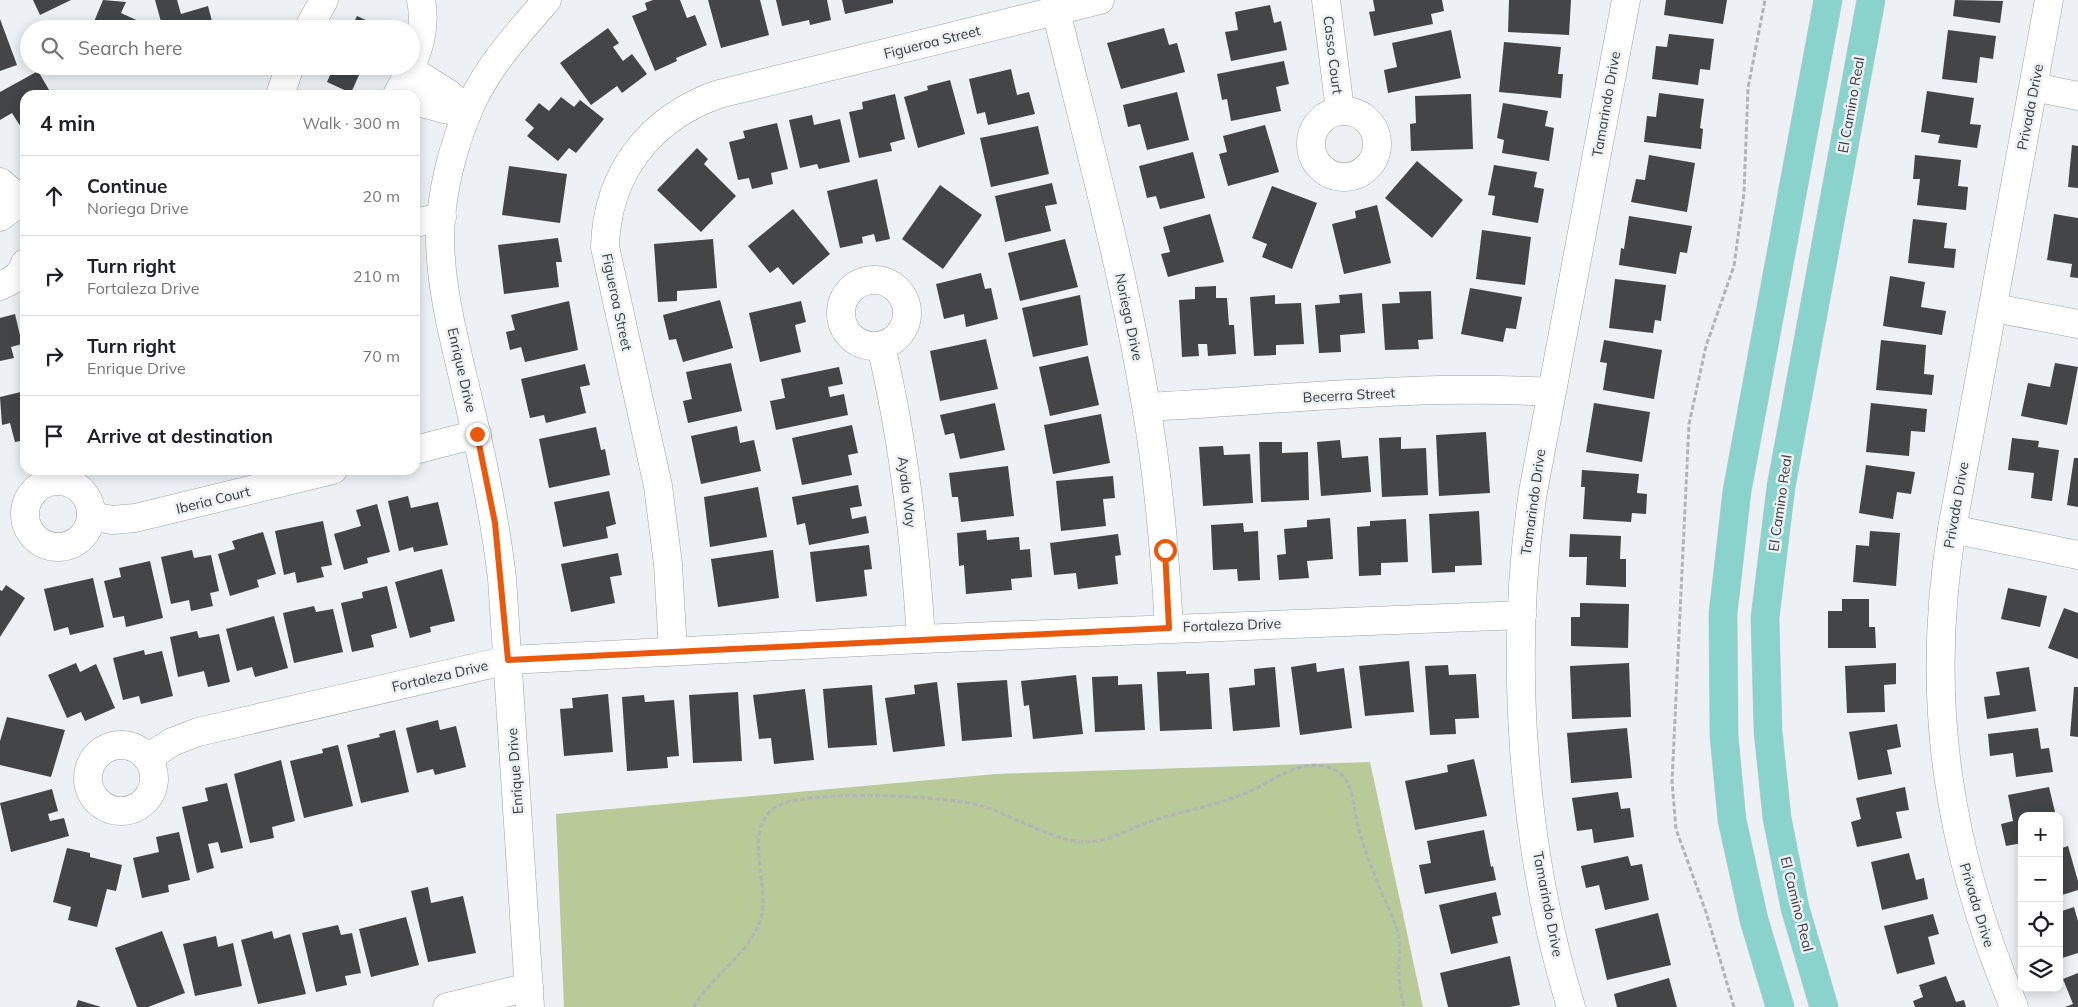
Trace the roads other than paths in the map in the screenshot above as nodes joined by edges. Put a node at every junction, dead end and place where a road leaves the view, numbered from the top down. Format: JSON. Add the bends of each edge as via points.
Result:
{"nodes":[{"id":1,"x":324,"y":0,"type":"edge"},
{"id":2,"x":420,"y":0,"type":"edge"},
{"id":3,"x":547,"y":0,"type":"edge"},
{"id":4,"x":1100,"y":0,"type":"edge"},
{"id":5,"x":1326,"y":0,"type":"edge"},
{"id":6,"x":1626,"y":0,"type":"edge"},
{"id":7,"x":1828,"y":0,"type":"edge"},
{"id":8,"x":1871,"y":0,"type":"edge"},
{"id":9,"x":2049,"y":0,"type":"edge"},
{"id":10,"x":1056,"y":11,"type":"junction"},
{"id":11,"x":313,"y":20,"type":"edge"},
{"id":12,"x":420,"y":38,"type":"edge"},
{"id":13,"x":408,"y":75,"type":"edge"},
{"id":14,"x":419,"y":75,"type":"edge"},
{"id":15,"x":2034,"y":87,"type":"junction"},
{"id":16,"x":400,"y":90,"type":"edge"},
{"id":17,"x":2078,"y":96,"type":"edge"},
{"id":18,"x":420,"y":102,"type":"edge"},
{"id":19,"x":1340,"y":110,"type":"dead end"},
{"id":20,"x":468,"y":112,"type":"junction"},
{"id":21,"x":0,"y":182,"type":"edge"},
{"id":22,"x":20,"y":199,"type":"edge"},
{"id":23,"x":20,"y":204,"type":"edge"},
{"id":24,"x":0,"y":217,"type":"edge"},
{"id":25,"x":442,"y":217,"type":"junction"},
{"id":26,"x":420,"y":222,"type":"edge"},
{"id":27,"x":20,"y":273,"type":"edge"},
{"id":28,"x":0,"y":286,"type":"edge"},
{"id":29,"x":1994,"y":308,"type":"junction"},
{"id":30,"x":2078,"y":324,"type":"edge"},
{"id":31,"x":881,"y":346,"type":"dead end"},
{"id":32,"x":1551,"y":392,"type":"junction"},
{"id":33,"x":1147,"y":407,"type":"junction"},
{"id":34,"x":477,"y":434,"type":"junction"},
{"id":35,"x":420,"y":449,"type":"edge"},
{"id":36,"x":312,"y":475,"type":"edge"},
{"id":37,"x":91,"y":516,"type":"dead end"},
{"id":38,"x":1952,"y":529,"type":"junction"},
{"id":39,"x":2078,"y":555,"type":"edge"},
{"id":40,"x":1522,"y":615,"type":"junction"},
{"id":41,"x":1169,"y":628,"type":"junction"},
{"id":42,"x":921,"y":639,"type":"junction"},
{"id":43,"x":673,"y":651,"type":"junction"},
{"id":44,"x":508,"y":660,"type":"junction"},
{"id":45,"x":148,"y":758,"type":"dead end"},
{"id":46,"x":529,"y":997,"type":"edge"},
{"id":47,"x":447,"y":1007,"type":"edge"},
{"id":48,"x":1571,"y":1007,"type":"edge"},
{"id":49,"x":1780,"y":1007,"type":"edge"},
{"id":50,"x":1824,"y":1007,"type":"edge"},
{"id":51,"x":2014,"y":1007,"type":"edge"}],
"edges":[{"from":1,"to":11,"type":"street"},
{"from":2,"to":12,"type":"street"},
{"from":3,"to":20,"type":"street","name":"Enrique Drive","via":[[493,67]]},
{"from":4,"to":10,"type":"street","name":"Figueroa Street"},
{"from":5,"to":19,"type":"street","name":"Casso Court"},
{"from":6,"to":32,"type":"street","name":"Tamarindo Drive"},
{"from":7,"to":49,"type":"main road","via":[[1736,491],[1723,614],[1724,736],[1732,820],[1754,920]]},
{"from":8,"to":50,"type":"main road","name":"El Camino Real","via":[[1781,487],[1765,618],[1768,731],[1777,818],[1796,908]]},
{"from":9,"to":15,"type":"street","name":"Privada Drive"},
{"from":10,"to":33,"type":"street","name":"Noriega Drive","via":[[1116,257]]},
{"from":10,"to":43,"type":"street","name":"Figueroa Street","via":[[695,102],[655,131],[635,153],[612,202],[605,247],[659,494],[668,564]]},
{"from":13,"to":16,"type":"street"},
{"from":14,"to":20,"type":"street","via":[[449,94]]},
{"from":15,"to":17,"type":"street"},
{"from":15,"to":29,"type":"street","name":"Privada Drive"},
{"from":18,"to":20,"type":"street"},
{"from":20,"to":25,"type":"street","name":"Enrique Drive","via":[[454,152]]},
{"from":21,"to":22,"type":"street"},
{"from":23,"to":24,"type":"street"},
{"from":25,"to":26,"type":"street"},
{"from":25,"to":34,"type":"street","name":"Enrique Drive","via":[[440,239],[445,292]]},
{"from":27,"to":28,"type":"street","via":[[14,280]]},
{"from":29,"to":30,"type":"street"},
{"from":29,"to":38,"type":"street","name":"Privada Drive"},
{"from":31,"to":42,"type":"street","name":"Ayala Way","via":[[903,456]]},
{"from":32,"to":33,"type":"street","name":"Becerra Street","via":[[1498,389],[1414,392]]},
{"from":32,"to":40,"type":"street","name":"Tamarindo Drive","via":[[1526,536]]},
{"from":33,"to":41,"type":"street","name":"Noriega Drive","via":[[1165,550]]},
{"from":34,"to":35,"type":"street"},
{"from":34,"to":44,"type":"street","name":"Enrique Drive","via":[[495,523]]},
{"from":36,"to":37,"type":"street","name":"Iberia Court","via":[[135,518],[112,520]]},
{"from":38,"to":39,"type":"street"},
{"from":38,"to":51,"type":"street","name":"Privada Drive","via":[[1940,631],[1944,750],[1965,865],[1996,964]]},
{"from":40,"to":41,"type":"street","name":"Fortaleza Drive"},
{"from":40,"to":48,"type":"street","name":"Tamarindo Drive","via":[[1522,709],[1532,818],[1547,908]]},
{"from":41,"to":42,"type":"street","name":"Fortaleza Drive"},
{"from":42,"to":43,"type":"street","name":"Fortaleza Drive"},
{"from":43,"to":44,"type":"street","name":"Fortaleza Drive"},
{"from":44,"to":45,"type":"street","name":"Fortaleza Drive","via":[[198,732],[172,742]]},
{"from":44,"to":46,"type":"street","name":"Enrique Drive"},
{"from":46,"to":47,"type":"street"}]}
